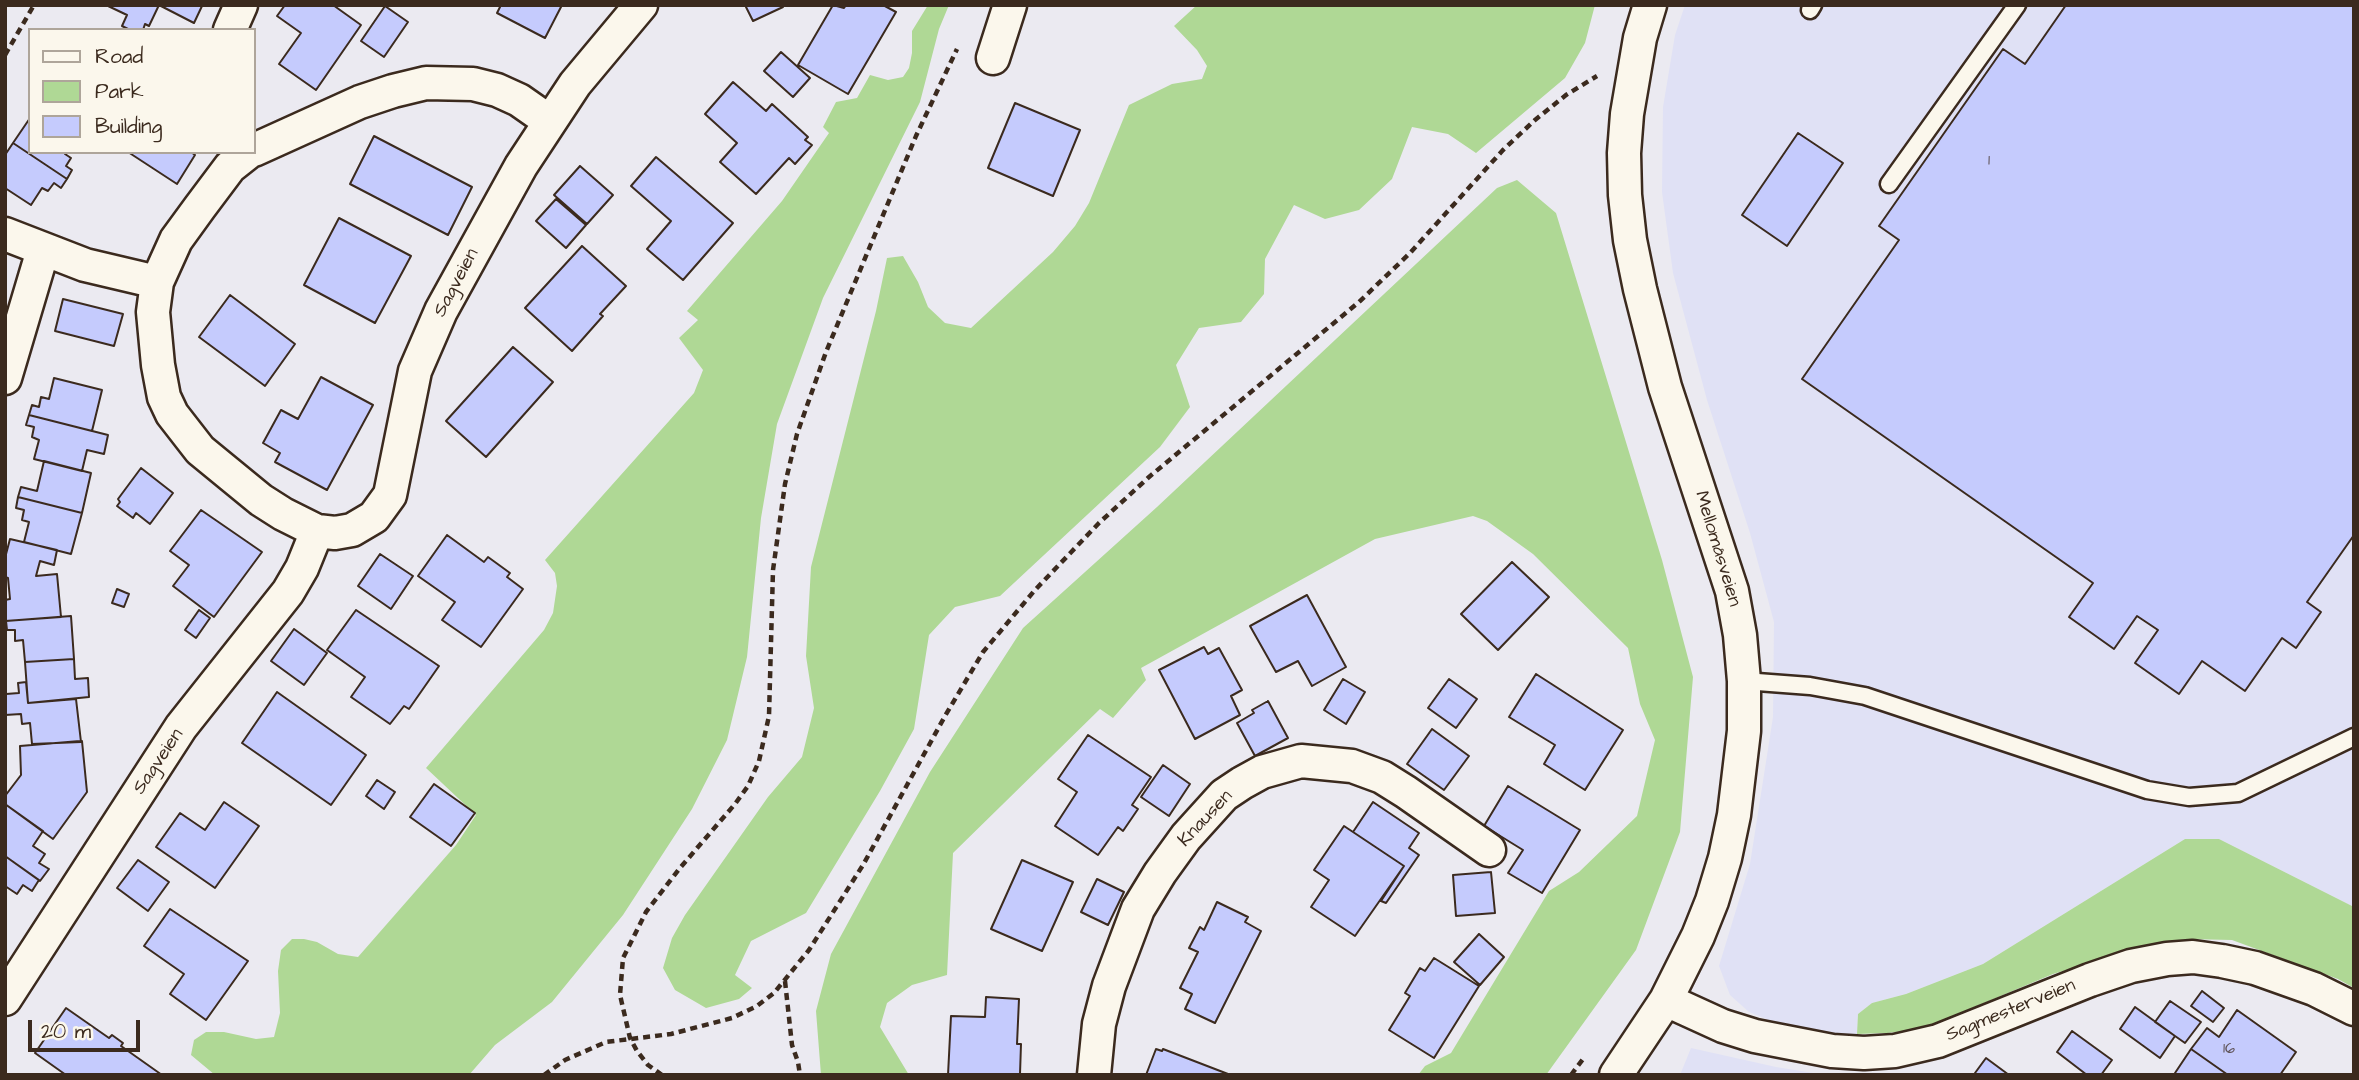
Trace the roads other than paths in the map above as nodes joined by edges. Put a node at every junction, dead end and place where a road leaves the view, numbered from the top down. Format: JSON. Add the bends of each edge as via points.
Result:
{"nodes":[{"id":1,"x":242,"y":5,"type":"edge"},
{"id":2,"x":641,"y":5,"type":"edge"},
{"id":3,"x":1010,"y":5,"type":"edge"},
{"id":4,"x":1650,"y":5,"type":"edge"},
{"id":5,"x":2017,"y":5,"type":"edge"},
{"id":6,"x":231,"y":28,"type":"edge"},
{"id":7,"x":993,"y":58,"type":"dead end"},
{"id":8,"x":549,"y":121,"type":"junction"},
{"id":9,"x":256,"y":147,"type":"edge"},
{"id":10,"x":238,"y":155,"type":"edge"},
{"id":11,"x":1889,"y":184,"type":"dead end"},
{"id":12,"x":5,"y":234,"type":"edge"},
{"id":13,"x":43,"y":250,"type":"junction"},
{"id":14,"x":157,"y":282,"type":"junction"},
{"id":15,"x":5,"y":378,"type":"edge"},
{"id":16,"x":317,"y":531,"type":"junction"},
{"id":17,"x":1744,"y":681,"type":"junction"},
{"id":18,"x":2354,"y":737,"type":"edge"},
{"id":19,"x":1489,"y":850,"type":"dead end"},
{"id":20,"x":5,"y":999,"type":"edge"},
{"id":21,"x":1666,"y":1000,"type":"junction"},
{"id":22,"x":2354,"y":1009,"type":"edge"},
{"id":23,"x":1896,"y":1063,"type":"edge"},
{"id":24,"x":1094,"y":1075,"type":"edge"},
{"id":25,"x":1616,"y":1075,"type":"edge"}],
"edges":[{"from":1,"to":6,"type":"street"},
{"from":2,"to":8,"type":"street","name":"Sagveien"},
{"from":3,"to":7,"type":"street"},
{"from":4,"to":17,"type":"street","name":"Mellomåsveien","via":[[1627,114],[1624,153],[1630,240],[1665,387],[1732,591]]},
{"from":5,"to":11,"type":"lane"},
{"from":8,"to":9,"type":"street","name":"Sagveien","via":[[497,90],[426,83],[360,102]]},
{"from":8,"to":16,"type":"street","name":"Sagveien","via":[[447,301],[415,371],[390,495],[374,517],[352,530]]},
{"from":10,"to":14,"type":"street","name":"Sagveien","via":[[176,240]]},
{"from":12,"to":13,"type":"street"},
{"from":13,"to":14,"type":"street"},
{"from":13,"to":15,"type":"street"},
{"from":14,"to":16,"type":"street","name":"Sagveien","via":[[155,338],[161,383],[172,414],[219,467],[283,514]]},
{"from":16,"to":20,"type":"street","name":"Sagveien","via":[[288,592],[181,727]]},
{"from":17,"to":18,"type":"lane","via":[[1865,696],[2147,790],[2189,797],[2238,793]]},
{"from":17,"to":21,"type":"street","name":"Mellomåsveien","via":[[1741,769],[1725,858],[1698,936]]},
{"from":19,"to":24,"type":"street","name":"Knausen","via":[[1382,777],[1352,766],[1301,761],[1242,783],[1224,795],[1186,838],[1138,909],[1109,986],[1099,1024]]},
{"from":21,"to":23,"type":"street","name":"Sagmesterveien","via":[[1723,1026],[1788,1044]]},
{"from":21,"to":25,"type":"street","name":"Mellomåsveien"},
{"from":22,"to":23,"type":"street","name":"Sagmesterveien","via":[[2255,968],[2193,957],[2167,959],[2131,966],[2047,996]]}]}
